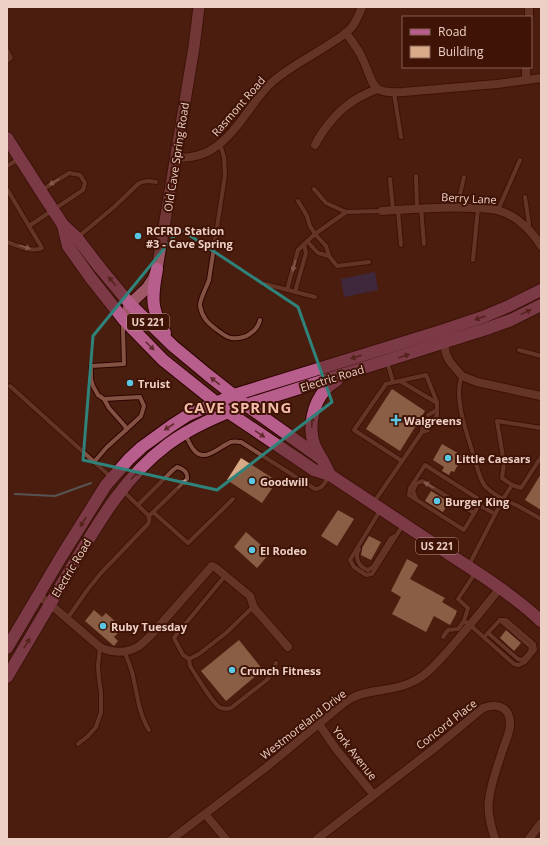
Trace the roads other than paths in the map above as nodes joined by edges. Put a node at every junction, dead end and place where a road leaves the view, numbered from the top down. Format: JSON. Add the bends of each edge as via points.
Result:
{"nodes":[{"id":1,"x":199,"y":7,"type":"edge"},
{"id":2,"x":362,"y":7,"type":"edge"},
{"id":3,"x":346,"y":33,"type":"junction"},
{"id":4,"x":7,"y":50,"type":"edge"},
{"id":5,"x":7,"y":61,"type":"edge"},
{"id":6,"x":526,"y":68,"type":"edge"},
{"id":7,"x":541,"y":78,"type":"edge"},
{"id":8,"x":526,"y":80,"type":"junction"},
{"id":9,"x":377,"y":89,"type":"junction"},
{"id":10,"x":394,"y":93,"type":"junction"},
{"id":11,"x":401,"y":137,"type":"dead end"},
{"id":12,"x":7,"y":138,"type":"edge"},
{"id":13,"x":220,"y":144,"type":"junction"},
{"id":14,"x":315,"y":145,"type":"dead end"},
{"id":15,"x":20,"y":158,"type":"junction"},
{"id":16,"x":176,"y":158,"type":"junction"},
{"id":17,"x":520,"y":160,"type":"dead end"},
{"id":18,"x":7,"y":166,"type":"edge"},
{"id":19,"x":416,"y":176,"type":"dead end"},
{"id":20,"x":464,"y":177,"type":"dead end"},
{"id":21,"x":390,"y":178,"type":"dead end"},
{"id":22,"x":156,"y":182,"type":"dead end"},
{"id":23,"x":7,"y":189,"type":"edge"},
{"id":24,"x":314,"y":189,"type":"dead end"},
{"id":25,"x":40,"y":191,"type":"junction"},
{"id":26,"x":525,"y":197,"type":"dead end"},
{"id":27,"x":298,"y":201,"type":"dead end"},
{"id":28,"x":457,"y":207,"type":"junction"},
{"id":29,"x":419,"y":208,"type":"junction"},
{"id":30,"x":478,"y":208,"type":"junction"},
{"id":31,"x":396,"y":210,"type":"junction"},
{"id":32,"x":498,"y":210,"type":"junction"},
{"id":33,"x":53,"y":211,"type":"junction"},
{"id":34,"x":382,"y":211,"type":"joint"},
{"id":35,"x":346,"y":212,"type":"junction"},
{"id":36,"x":29,"y":226,"type":"junction"},
{"id":37,"x":63,"y":226,"type":"junction"},
{"id":38,"x":528,"y":229,"type":"junction"},
{"id":39,"x":315,"y":234,"type":"junction"},
{"id":40,"x":77,"y":238,"type":"junction"},
{"id":41,"x":7,"y":242,"type":"edge"},
{"id":42,"x":306,"y":242,"type":"junction"},
{"id":43,"x":424,"y":244,"type":"dead end"},
{"id":44,"x":401,"y":245,"type":"dead end"},
{"id":45,"x":541,"y":246,"type":"edge"},
{"id":46,"x":329,"y":256,"type":"junction"},
{"id":47,"x":473,"y":260,"type":"dead end"},
{"id":48,"x":370,"y":262,"type":"dead end"},
{"id":49,"x":157,"y":269,"type":"junction"},
{"id":50,"x":265,"y":284,"type":"dead end"},
{"id":51,"x":287,"y":290,"type":"junction"},
{"id":52,"x":541,"y":290,"type":"edge"},
{"id":53,"x":295,"y":292,"type":"junction"},
{"id":54,"x":315,"y":297,"type":"dead end"},
{"id":55,"x":130,"y":304,"type":"junction"},
{"id":56,"x":541,"y":305,"type":"edge"},
{"id":57,"x":124,"y":320,"type":"junction"},
{"id":58,"x":260,"y":320,"type":"dead end"},
{"id":59,"x":441,"y":331,"type":"junction"},
{"id":60,"x":444,"y":343,"type":"junction"},
{"id":61,"x":173,"y":346,"type":"junction"},
{"id":62,"x":519,"y":350,"type":"dead end"},
{"id":63,"x":541,"y":356,"type":"edge"},
{"id":64,"x":387,"y":361,"type":"junction"},
{"id":65,"x":343,"y":375,"type":"junction"},
{"id":66,"x":462,"y":376,"type":"junction"},
{"id":67,"x":400,"y":381,"type":"junction"},
{"id":68,"x":393,"y":382,"type":"junction"},
{"id":69,"x":10,"y":386,"type":"dead end"},
{"id":70,"x":234,"y":395,"type":"junction"},
{"id":71,"x":541,"y":396,"type":"edge"},
{"id":72,"x":104,"y":399,"type":"junction"},
{"id":73,"x":216,"y":403,"type":"junction"},
{"id":74,"x":437,"y":403,"type":"junction"},
{"id":75,"x":246,"y":405,"type":"junction"},
{"id":76,"x":437,"y":410,"type":"junction"},
{"id":77,"x":228,"y":412,"type":"junction"},
{"id":78,"x":428,"y":415,"type":"dead end"},
{"id":79,"x":423,"y":422,"type":"dead end"},
{"id":80,"x":541,"y":428,"type":"edge"},
{"id":81,"x":126,"y":430,"type":"junction"},
{"id":82,"x":422,"y":432,"type":"junction"},
{"id":83,"x":185,"y":433,"type":"junction"},
{"id":84,"x":541,"y":457,"type":"edge"},
{"id":85,"x":322,"y":459,"type":"junction"},
{"id":86,"x":402,"y":461,"type":"junction"},
{"id":87,"x":94,"y":462,"type":"junction"},
{"id":88,"x":330,"y":476,"type":"junction"},
{"id":89,"x":112,"y":478,"type":"junction"},
{"id":90,"x":512,"y":485,"type":"junction"},
{"id":91,"x":121,"y":490,"type":"junction"},
{"id":92,"x":233,"y":499,"type":"dead end"},
{"id":93,"x":502,"y":499,"type":"junction"},
{"id":94,"x":416,"y":500,"type":"junction"},
{"id":95,"x":479,"y":504,"type":"junction"},
{"id":96,"x":138,"y":505,"type":"junction"},
{"id":97,"x":376,"y":506,"type":"junction"},
{"id":98,"x":154,"y":512,"type":"junction"},
{"id":99,"x":474,"y":513,"type":"junction"},
{"id":100,"x":495,"y":514,"type":"junction"},
{"id":101,"x":149,"y":516,"type":"junction"},
{"id":102,"x":102,"y":517,"type":"junction"},
{"id":103,"x":541,"y":519,"type":"edge"},
{"id":104,"x":403,"y":524,"type":"junction"},
{"id":105,"x":364,"y":536,"type":"junction"},
{"id":106,"x":396,"y":536,"type":"junction"},
{"id":107,"x":472,"y":569,"type":"junction"},
{"id":108,"x":225,"y":576,"type":"junction"},
{"id":109,"x":500,"y":588,"type":"junction"},
{"id":110,"x":38,"y":596,"type":"junction"},
{"id":111,"x":50,"y":604,"type":"junction"},
{"id":112,"x":254,"y":606,"type":"junction"},
{"id":113,"x":67,"y":619,"type":"junction"},
{"id":114,"x":541,"y":621,"type":"edge"},
{"id":115,"x":467,"y":623,"type":"junction"},
{"id":116,"x":486,"y":635,"type":"junction"},
{"id":117,"x":443,"y":637,"type":"dead end"},
{"id":118,"x":100,"y":647,"type":"junction"},
{"id":119,"x":288,"y":647,"type":"dead end"},
{"id":120,"x":7,"y":648,"type":"edge"},
{"id":121,"x":124,"y":651,"type":"junction"},
{"id":122,"x":189,"y":659,"type":"junction"},
{"id":123,"x":276,"y":663,"type":"dead end"},
{"id":124,"x":7,"y":676,"type":"edge"},
{"id":125,"x":319,"y":724,"type":"junction"},
{"id":126,"x":149,"y":730,"type":"dead end"},
{"id":127,"x":78,"y":744,"type":"dead end"},
{"id":128,"x":374,"y":795,"type":"junction"},
{"id":129,"x":204,"y":814,"type":"junction"},
{"id":130,"x":541,"y":824,"type":"edge"},
{"id":131,"x":172,"y":839,"type":"edge"},
{"id":132,"x":226,"y":839,"type":"edge"},
{"id":133,"x":317,"y":839,"type":"edge"},
{"id":134,"x":495,"y":839,"type":"edge"},
{"id":135,"x":529,"y":839,"type":"edge"}],
"edges":[{"from":1,"to":16,"type":"street","name":"Old Cave Spring Road"},
{"from":2,"to":3,"type":"street","name":"Rasmont Road","via":[[357,20]]},
{"from":3,"to":9,"type":"street","via":[[358,48],[371,81]]},
{"from":3,"to":13,"type":"street","name":"Rasmont Road","via":[[271,83]]},
{"from":4,"to":5,"type":"lane","via":[[12,58]]},
{"from":6,"to":8,"type":"street"},
{"from":7,"to":8,"type":"street"},
{"from":8,"to":10,"type":"street"},
{"from":9,"to":10,"type":"street"},
{"from":9,"to":14,"type":"street","via":[[359,97],[341,110]]},
{"from":10,"to":11,"type":"lane"},
{"from":12,"to":15,"type":"main road","number":"US 221"},
{"from":13,"to":16,"type":"street","name":"Rasmont Road","via":[[196,156]]},
{"from":13,"to":58,"type":"lane","via":[[224,156],[225,175],[209,280],[200,306],[208,322],[230,338],[247,336],[257,328]]},
{"from":15,"to":18,"type":"lane"},
{"from":15,"to":25,"type":"main road","number":"US 221"},
{"from":16,"to":49,"type":"street","name":"Old Cave Spring Road"},
{"from":17,"to":32,"type":"lane"},
{"from":19,"to":29,"type":"lane"},
{"from":20,"to":28,"type":"lane"},
{"from":21,"to":31,"type":"lane"},
{"from":22,"to":40,"type":"lane","via":[[142,181]]},
{"from":23,"to":36,"type":"lane"},
{"from":24,"to":35,"type":"lane","via":[[326,203]]},
{"from":25,"to":33,"type":"main road","number":"US 221"},
{"from":33,"to":25,"type":"lane","one_way":true,"via":[[83,190],[85,183],[80,175],[69,173]]},
{"from":26,"to":38,"type":"lane"},
{"from":27,"to":39,"type":"lane","via":[[308,216]]},
{"from":28,"to":29,"type":"street","name":"Berry Lane"},
{"from":28,"to":30,"type":"street","name":"Berry Lane"},
{"from":29,"to":31,"type":"street","name":"Berry Lane"},
{"from":29,"to":43,"type":"lane"},
{"from":30,"to":32,"type":"street","name":"Berry Lane"},
{"from":30,"to":47,"type":"lane"},
{"from":31,"to":34,"type":"street","name":"Berry Lane"},
{"from":31,"to":44,"type":"lane"},
{"from":32,"to":38,"type":"street","name":"Berry Lane","via":[[518,220]]},
{"from":33,"to":36,"type":"lane"},
{"from":33,"to":37,"type":"main road","number":"US 221"},
{"from":34,"to":35,"type":"lane"},
{"from":35,"to":39,"type":"lane"},
{"from":41,"to":36,"type":"lane","one_way":true,"via":[[32,250],[42,248]]},
{"from":37,"to":40,"type":"main road","number":"US 221"},
{"from":37,"to":57,"type":"main road","number":"US 221","via":[[68,246]]},
{"from":38,"to":45,"type":"street","name":"Berry Lane"},
{"from":39,"to":42,"type":"lane"},
{"from":39,"to":46,"type":"lane","via":[[326,246]]},
{"from":55,"to":40,"type":"main road","number":"US 221","one_way":true},
{"from":42,"to":46,"type":"lane","via":[[318,253]]},
{"from":42,"to":51,"type":"lane","one_way":true,"via":[[298,250]]},
{"from":42,"to":53,"type":"lane","via":[[306,253]]},
{"from":46,"to":48,"type":"lane","via":[[337,266]]},
{"from":49,"to":55,"type":"street","name":"Old Cave Spring Road","via":[[147,288]]},
{"from":49,"to":61,"type":"main road","via":[[154,309]]},
{"from":50,"to":51,"type":"lane"},
{"from":51,"to":53,"type":"lane"},
{"from":52,"to":59,"type":"main road","name":"Electric Road","one_way":true,"via":[[483,317]]},
{"from":53,"to":54,"type":"lane"},
{"from":55,"to":57,"type":"street","name":"Old Cave Spring Road"},
{"from":55,"to":61,"type":"main road","number":"US 221"},
{"from":60,"to":56,"type":"main road","name":"Electric Road","one_way":true,"via":[[511,320]]},
{"from":57,"to":72,"type":"lane","via":[[124,364],[91,366],[93,386]]},
{"from":57,"to":73,"type":"main road","number":"US 221","one_way":true,"via":[[163,360]]},
{"from":59,"to":60,"type":"street"},
{"from":59,"to":70,"type":"main road","name":"Electric Road","one_way":true},
{"from":64,"to":60,"type":"main road","name":"Electric Road","one_way":true},
{"from":60,"to":66,"type":"street","via":[[450,362]]},
{"from":70,"to":61,"type":"main road","number":"US 221","one_way":true},
{"from":62,"to":63,"type":"lane"},
{"from":64,"to":65,"type":"main road","name":"Electric Road"},
{"from":64,"to":68,"type":"lane"},
{"from":65,"to":75,"type":"main road","name":"Electric Road"},
{"from":85,"to":65,"type":"main road","one_way":true,"via":[[314,444],[312,416],[317,400],[326,388]]},
{"from":66,"to":71,"type":"street","via":[[477,382]]},
{"from":66,"to":93,"type":"lane","via":[[459,391],[460,408],[478,471],[484,485]]},
{"from":67,"to":68,"type":"lane"},
{"from":67,"to":74,"type":"lane"},
{"from":67,"to":74,"type":"lane","via":[[426,375]]},
{"from":68,"to":86,"type":"lane","via":[[386,384],[354,430]]},
{"from":69,"to":87,"type":"lane"},
{"from":70,"to":73,"type":"main road","name":"Electric Road"},
{"from":70,"to":75,"type":"main road","number":"US 221"},
{"from":72,"to":81,"type":"lane"},
{"from":72,"to":81,"type":"lane","via":[[140,397],[144,406],[141,416]]},
{"from":73,"to":77,"type":"main road","number":"US 221"},
{"from":73,"to":89,"type":"main road","name":"Electric Road","one_way":true,"via":[[188,416],[154,437]]},
{"from":74,"to":76,"type":"lane"},
{"from":75,"to":77,"type":"main road","name":"Electric Road"},
{"from":75,"to":85,"type":"main road","number":"US 221"},
{"from":76,"to":78,"type":"lane"},
{"from":76,"to":82,"type":"lane","via":[[437,415],[428,430]]},
{"from":77,"to":83,"type":"main road","name":"Electric Road"},
{"from":77,"to":88,"type":"main road","number":"US 221","one_way":true,"via":[[314,470]]},
{"from":79,"to":82,"type":"lane"},
{"from":80,"to":90,"type":"lane","via":[[497,420],[504,463],[502,478]]},
{"from":81,"to":87,"type":"lane"},
{"from":82,"to":86,"type":"lane"},
{"from":83,"to":88,"type":"lane","via":[[195,451],[203,455],[210,454],[230,442],[241,442],[315,489],[322,488]]},
{"from":91,"to":83,"type":"main road","name":"Electric Road","one_way":true,"via":[[151,459]]},
{"from":84,"to":90,"type":"lane","via":[[521,488]]},
{"from":85,"to":88,"type":"main road","number":"US 221"},
{"from":86,"to":97,"type":"lane"},
{"from":87,"to":89,"type":"lane"},
{"from":88,"to":97,"type":"main road","number":"US 221"},
{"from":89,"to":102,"type":"main road","via":[[117,484]]},
{"from":89,"to":110,"type":"main road","name":"Electric Road","one_way":true},
{"from":90,"to":93,"type":"lane"},
{"from":91,"to":96,"type":"lane"},
{"from":91,"to":102,"type":"main road","name":"Electric Road"},
{"from":92,"to":98,"type":"lane","via":[[188,543]]},
{"from":93,"to":100,"type":"lane"},
{"from":93,"to":103,"type":"lane"},
{"from":94,"to":95,"type":"lane","via":[[409,495],[410,488],[425,465],[477,498]]},
{"from":94,"to":99,"type":"lane","via":[[464,530]]},
{"from":99,"to":94,"type":"lane","one_way":true,"via":[[422,481],[416,484],[413,491]]},
{"from":95,"to":99,"type":"lane"},
{"from":95,"to":100,"type":"lane"},
{"from":98,"to":96,"type":"lane","one_way":true,"via":[[187,479],[186,471],[178,468],[173,470]]},
{"from":96,"to":101,"type":"lane"},
{"from":97,"to":104,"type":"main road","number":"US 221"},
{"from":97,"to":105,"type":"lane"},
{"from":98,"to":101,"type":"lane"},
{"from":100,"to":107,"type":"lane"},
{"from":101,"to":113,"type":"lane","via":[[148,524],[101,573]]},
{"from":102,"to":111,"type":"main road","name":"Electric Road"},
{"from":104,"to":106,"type":"lane"},
{"from":104,"to":107,"type":"main road","number":"US 221"},
{"from":105,"to":106,"type":"lane","via":[[357,557],[362,567],[368,570],[373,567],[391,538]]},
{"from":105,"to":106,"type":"lane","via":[[350,560],[366,574],[372,574]]},
{"from":107,"to":109,"type":"main road","number":"US 221"},
{"from":107,"to":115,"type":"lane","via":[[458,599],[468,608]]},
{"from":108,"to":112,"type":"street","via":[[250,596]]},
{"from":108,"to":121,"type":"street","via":[[211,566],[140,645]]},
{"from":108,"to":122,"type":"lane","via":[[174,638],[184,657]]},
{"from":109,"to":114,"type":"main road","number":"US 221"},
{"from":109,"to":115,"type":"street","name":"Westmoreland Drive"},
{"from":110,"to":111,"type":"street"},
{"from":110,"to":120,"type":"main road","name":"Electric Road"},
{"from":111,"to":113,"type":"street"},
{"from":124,"to":111,"type":"main road","name":"Electric Road","one_way":true},
{"from":112,"to":119,"type":"street"},
{"from":112,"to":122,"type":"lane","via":[[226,633]]},
{"from":113,"to":118,"type":"street"},
{"from":115,"to":116,"type":"lane"},
{"from":115,"to":117,"type":"lane","via":[[458,629],[448,630]]},
{"from":115,"to":125,"type":"street","name":"Westmoreland Drive","via":[[454,644],[420,678],[410,684],[355,697]]},
{"from":116,"to":116,"type":"lane","via":[[514,664],[525,662],[535,650],[534,644],[506,620],[500,620]]},
{"from":118,"to":121,"type":"street","via":[[113,652]]},
{"from":118,"to":127,"type":"lane","via":[[98,666],[102,694],[101,712],[96,727]]},
{"from":121,"to":126,"type":"lane","via":[[132,670],[141,713]]},
{"from":122,"to":123,"type":"lane","via":[[190,666],[213,701],[220,708],[226,709],[232,708],[268,679]]},
{"from":125,"to":128,"type":"street","name":"York Avenue"},
{"from":125,"to":129,"type":"street","name":"Westmoreland Drive"},
{"from":128,"to":133,"type":"street","name":"Concord Place"},
{"from":128,"to":134,"type":"street","name":"Concord Place","via":[[483,708],[494,705],[500,707],[506,711],[510,722],[489,799],[489,816]]},
{"from":129,"to":131,"type":"street","name":"Westmoreland Drive"},
{"from":129,"to":132,"type":"street"},
{"from":130,"to":135,"type":"street"}]}
